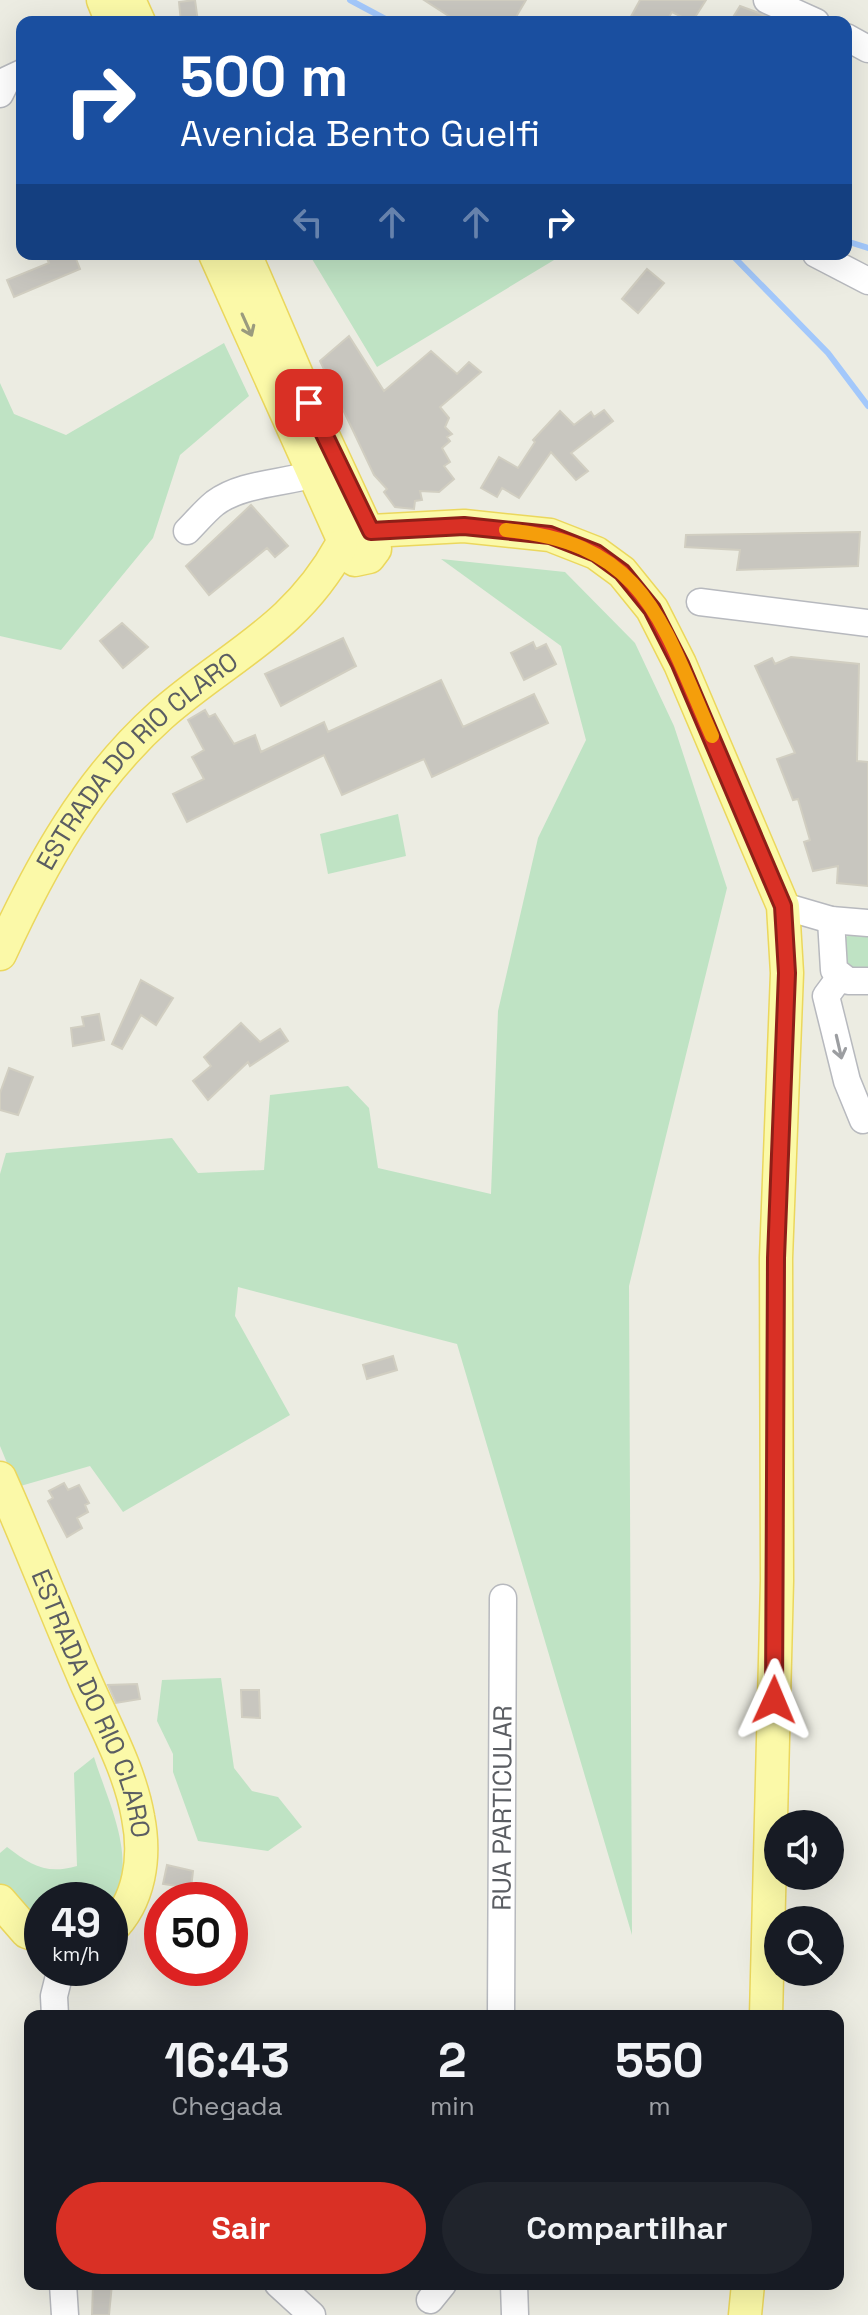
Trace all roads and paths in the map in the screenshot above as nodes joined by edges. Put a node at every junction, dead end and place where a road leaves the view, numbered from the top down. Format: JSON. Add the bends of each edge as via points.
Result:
{"nodes":[{"id":1,"x":767,"y":0,"type":"edge"},
{"id":2,"x":803,"y":16,"type":"edge"},
{"id":3,"x":16,"y":76,"type":"edge"},
{"id":4,"x":0,"y":94,"type":"edge"},
{"id":5,"x":218,"y":260,"type":"edge"},
{"id":6,"x":248,"y":260,"type":"edge"},
{"id":7,"x":828,"y":260,"type":"edge"},
{"id":8,"x":868,"y":281,"type":"edge"},
{"id":9,"x":313,"y":474,"type":"junction"},
{"id":10,"x":187,"y":531,"type":"dead end"},
{"id":11,"x":359,"y":542,"type":"junction"},
{"id":12,"x":700,"y":602,"type":"dead end"},
{"id":13,"x":868,"y":623,"type":"edge"},
{"id":14,"x":783,"y":906,"type":"junction"},
{"id":15,"x":831,"y":920,"type":"junction"},
{"id":16,"x":868,"y":923,"type":"edge"},
{"id":17,"x":0,"y":954,"type":"edge"},
{"id":18,"x":840,"y":977,"type":"junction"},
{"id":19,"x":868,"y":981,"type":"edge"},
{"id":20,"x":868,"y":1085,"type":"edge"},
{"id":21,"x":4,"y":1495,"type":"edge"},
{"id":22,"x":503,"y":1598,"type":"dead end"},
{"id":23,"x":0,"y":1901,"type":"edge"},
{"id":24,"x":128,"y":1907,"type":"edge"},
{"id":25,"x":24,"y":1929,"type":"edge"},
{"id":26,"x":56,"y":1986,"type":"edge"},
{"id":27,"x":55,"y":2010,"type":"edge"},
{"id":28,"x":501,"y":2010,"type":"edge"},
{"id":29,"x":766,"y":2010,"type":"edge"},
{"id":30,"x":63,"y":2290,"type":"edge"},
{"id":31,"x":285,"y":2290,"type":"edge"},
{"id":32,"x":514,"y":2290,"type":"edge"},
{"id":33,"x":747,"y":2290,"type":"edge"},
{"id":34,"x":65,"y":2315,"type":"edge"},
{"id":35,"x":312,"y":2315,"type":"edge"},
{"id":36,"x":515,"y":2315,"type":"edge"},
{"id":37,"x":745,"y":2315,"type":"edge"}],
"edges":[{"from":1,"to":2,"type":"street"},
{"from":3,"to":4,"type":"street"},
{"from":5,"to":9,"type":"main road","one_way":true},
{"from":6,"to":11,"type":"main road","via":[[321,431]]},
{"from":7,"to":8,"type":"street"},
{"from":9,"to":10,"type":"street","via":[[249,487],[216,503]]},
{"from":9,"to":11,"type":"main road"},
{"from":11,"to":14,"type":"main road","via":[[412,542],[501,530],[569,540],[609,561],[652,609],[680,664]]},
{"from":11,"to":17,"type":"main road","name":"ESTRADA DO RIO CLARO","via":[[252,649],[162,714],[89,793],[28,894]]},
{"from":12,"to":13,"type":"street"},
{"from":14,"to":15,"type":"street"},
{"from":14,"to":29,"type":"main road","via":[[787,973],[776,1258],[776,1596]]},
{"from":15,"to":16,"type":"street"},
{"from":15,"to":18,"type":"street","via":[[831,961]]},
{"from":18,"to":19,"type":"street"},
{"from":18,"to":20,"type":"street","one_way":true,"via":[[826,996],[847,1081],[863,1120]]},
{"from":21,"to":24,"type":"main road","name":"ESTRADA DO RIO CLARO","via":[[117,1752],[138,1815],[141,1854]]},
{"from":22,"to":28,"type":"street","name":"RUA PARTICULAR"},
{"from":23,"to":25,"type":"main road"},
{"from":26,"to":27,"type":"street"},
{"from":30,"to":34,"type":"street"},
{"from":31,"to":35,"type":"street"},
{"from":32,"to":36,"type":"street"},
{"from":33,"to":37,"type":"main road"}]}
